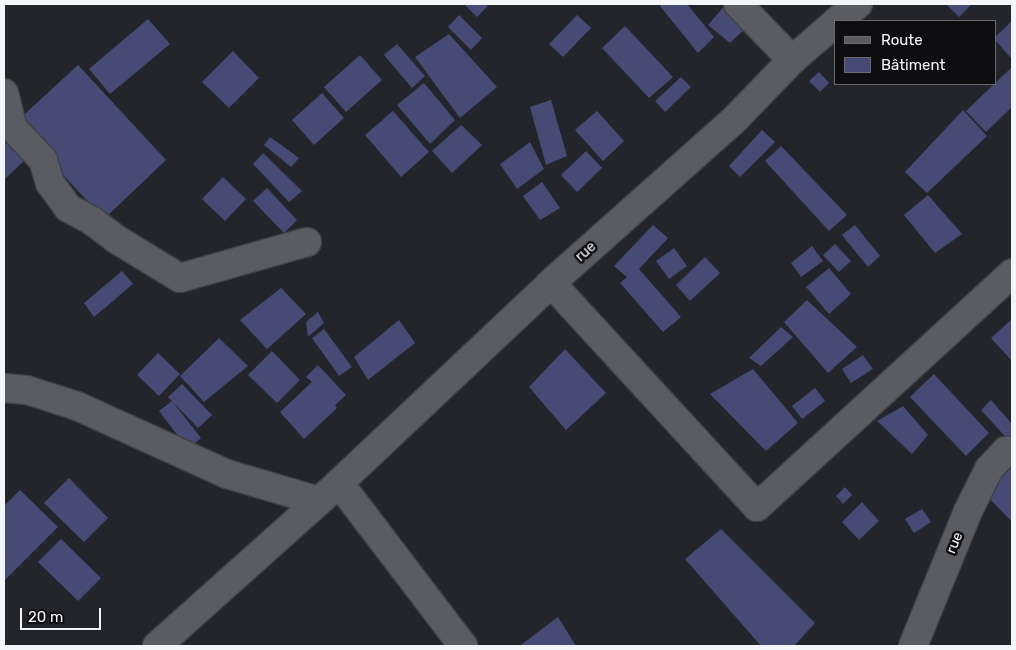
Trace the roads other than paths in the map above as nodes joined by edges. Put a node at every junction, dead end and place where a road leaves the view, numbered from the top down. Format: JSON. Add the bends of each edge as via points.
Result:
{"nodes":[{"id":1,"x":738,"y":4,"type":"edge"},
{"id":2,"x":858,"y":4,"type":"edge"},
{"id":3,"x":838,"y":20,"type":"edge"},
{"id":4,"x":834,"y":24,"type":"edge"},
{"id":5,"x":792,"y":60,"type":"junction"},
{"id":6,"x":4,"y":93,"type":"edge"},
{"id":7,"x":306,"y":242,"type":"dead end"},
{"id":8,"x":1012,"y":272,"type":"edge"},
{"id":9,"x":551,"y":283,"type":"junction"},
{"id":10,"x":4,"y":388,"type":"edge"},
{"id":11,"x":1012,"y":450,"type":"edge"},
{"id":12,"x":339,"y":483,"type":"junction"},
{"id":13,"x":318,"y":501,"type":"junction"},
{"id":14,"x":157,"y":646,"type":"edge"},
{"id":15,"x":463,"y":646,"type":"edge"},
{"id":16,"x":913,"y":646,"type":"edge"}],
"edges":[{"from":1,"to":5,"type":"street"},
{"from":2,"to":3,"type":"street","name":"rue"},
{"from":4,"to":5,"type":"street","name":"rue"},
{"from":5,"to":9,"type":"street","name":"rue","via":[[736,118]]},
{"from":6,"to":7,"type":"street","via":[[13,128],[43,160],[50,183],[68,208],[180,278]]},
{"from":8,"to":9,"type":"street","via":[[757,507]]},
{"from":9,"to":12,"type":"street","name":"rue"},
{"from":10,"to":13,"type":"street","via":[[27,390],[77,406],[227,474]]},
{"from":11,"to":16,"type":"street","name":"rue","via":[[1006,451],[989,469],[968,511]]},
{"from":12,"to":13,"type":"street","name":"rue"},
{"from":12,"to":15,"type":"street"},
{"from":13,"to":14,"type":"street","name":"rue"}]}
